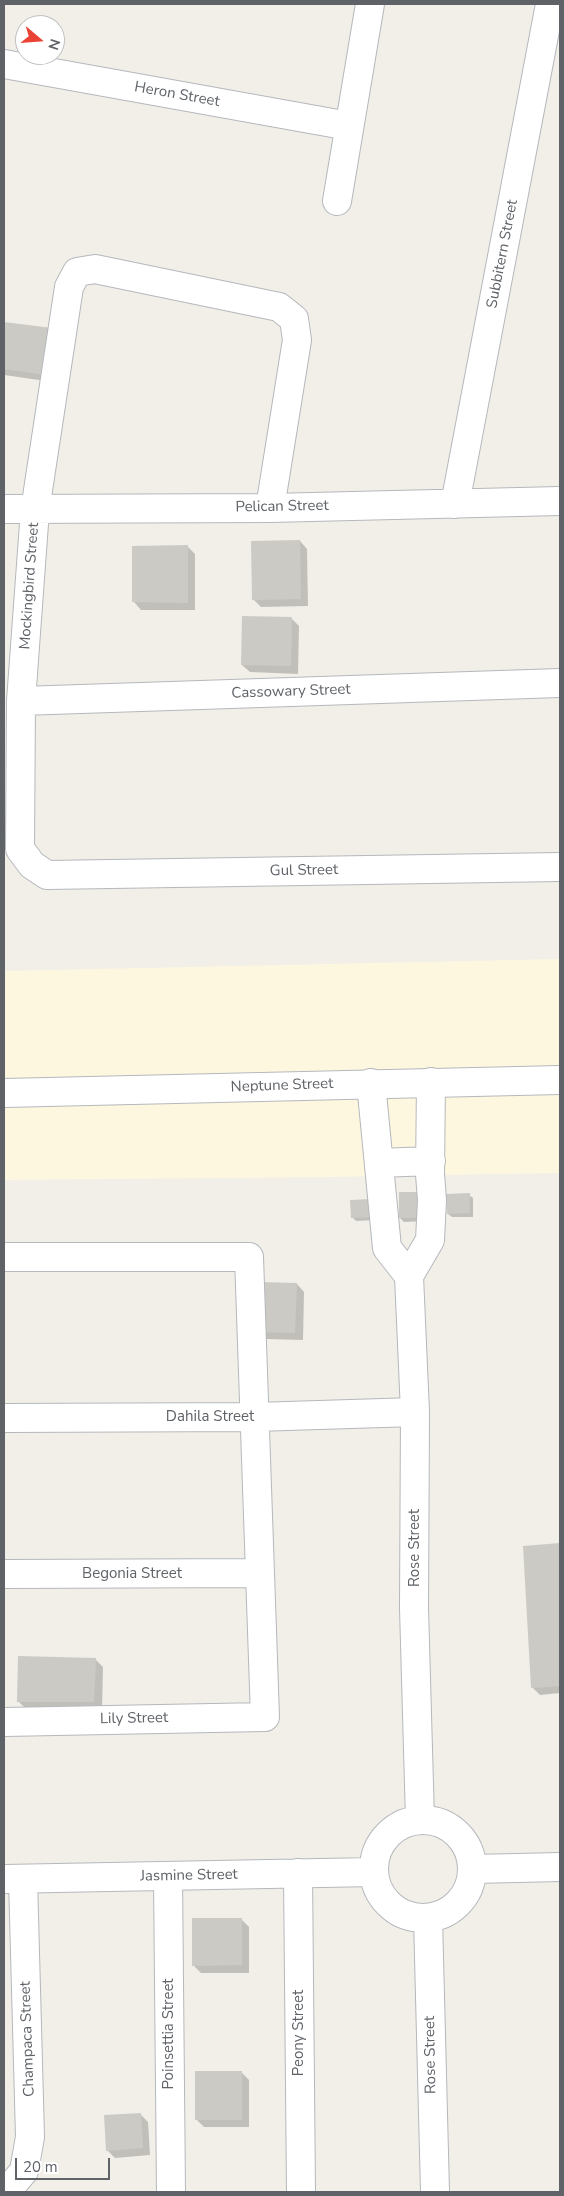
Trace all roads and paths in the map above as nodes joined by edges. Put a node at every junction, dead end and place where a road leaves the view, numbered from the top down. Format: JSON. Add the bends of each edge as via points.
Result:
{"nodes":[{"id":1,"x":370,"y":4,"type":"edge"},
{"id":2,"x":550,"y":4,"type":"edge"},
{"id":3,"x":4,"y":64,"type":"edge"},
{"id":4,"x":350,"y":126,"type":"junction"},
{"id":5,"x":337,"y":201,"type":"dead end"},
{"id":6,"x":560,"y":501,"type":"edge"},
{"id":7,"x":455,"y":504,"type":"junction"},
{"id":8,"x":270,"y":508,"type":"junction"},
{"id":9,"x":4,"y":509,"type":"edge"},
{"id":10,"x":36,"y":510,"type":"junction"},
{"id":11,"x":560,"y":683,"type":"edge"},
{"id":12,"x":21,"y":701,"type":"junction"},
{"id":13,"x":560,"y":867,"type":"edge"},
{"id":14,"x":47,"y":875,"type":"joint"},
{"id":15,"x":560,"y":1080,"type":"edge"},
{"id":16,"x":431,"y":1082,"type":"junction"},
{"id":17,"x":371,"y":1084,"type":"junction"},
{"id":18,"x":4,"y":1093,"type":"edge"},
{"id":19,"x":431,"y":1161,"type":"junction"},
{"id":20,"x":379,"y":1163,"type":"junction"},
{"id":21,"x":4,"y":1257,"type":"edge"},
{"id":22,"x":409,"y":1276,"type":"junction"},
{"id":23,"x":416,"y":1412,"type":"junction"},
{"id":24,"x":255,"y":1417,"type":"junction"},
{"id":25,"x":4,"y":1418,"type":"edge"},
{"id":26,"x":260,"y":1573,"type":"junction"},
{"id":27,"x":4,"y":1574,"type":"edge"},
{"id":28,"x":4,"y":1722,"type":"edge"},
{"id":29,"x":420,"y":1820,"type":"junction"},
{"id":30,"x":560,"y":1867,"type":"edge"},
{"id":31,"x":472,"y":1869,"type":"junction"},
{"id":32,"x":374,"y":1872,"type":"junction"},
{"id":33,"x":298,"y":1874,"type":"junction"},
{"id":34,"x":168,"y":1876,"type":"junction"},
{"id":35,"x":14,"y":1879,"type":"edge"},
{"id":36,"x":428,"y":1918,"type":"junction"},
{"id":37,"x":6,"y":2192,"type":"edge"},
{"id":38,"x":171,"y":2192,"type":"edge"},
{"id":39,"x":301,"y":2192,"type":"edge"},
{"id":40,"x":434,"y":2192,"type":"edge"}],
"edges":[{"from":1,"to":4,"type":"street"},
{"from":2,"to":7,"type":"street","name":"Subbitern Street"},
{"from":3,"to":4,"type":"street","name":"Heron Street"},
{"from":4,"to":5,"type":"street"},
{"from":6,"to":7,"type":"street","name":"Pelican Street"},
{"from":7,"to":8,"type":"street","name":"Pelican Street"},
{"from":8,"to":10,"type":"street","name":"Pelican Street"},
{"from":8,"to":10,"type":"street","name":"Mockingbird Street","via":[[297,340],[294,319],[279,307],[95,269],[77,272],[69,287]]},
{"from":9,"to":10,"type":"street","name":"Pelican Street"},
{"from":10,"to":12,"type":"street","name":"Mockingbird Street"},
{"from":11,"to":12,"type":"street","name":"Cassowary Street"},
{"from":12,"to":14,"type":"street","name":"Mockingbird Street","via":[[20,849],[32,865]]},
{"from":13,"to":14,"type":"street","name":"Gul Street"},
{"from":15,"to":16,"type":"street","name":"Neptune Street"},
{"from":16,"to":17,"type":"street","name":"Neptune Street"},
{"from":16,"to":19,"type":"street"},
{"from":17,"to":18,"type":"street","name":"Neptune Street"},
{"from":17,"to":20,"type":"street"},
{"from":19,"to":20,"type":"street"},
{"from":19,"to":22,"type":"street","via":[[430,1240]]},
{"from":20,"to":22,"type":"street","via":[[387,1248]]},
{"from":21,"to":24,"type":"street","via":[[249,1257]]},
{"from":22,"to":23,"type":"street","name":"Rose Street"},
{"from":23,"to":24,"type":"street","name":"Dahila Street"},
{"from":23,"to":29,"type":"street","name":"Rose Street","via":[[414,1608]]},
{"from":24,"to":25,"type":"street","name":"Dahila Street"},
{"from":24,"to":26,"type":"street"},
{"from":26,"to":27,"type":"street","name":"Begonia Street"},
{"from":26,"to":28,"type":"street","name":"Lily Street","via":[[265,1717]]},
{"from":29,"to":31,"type":"street","via":[[450,1828],[462,1839],[470,1854]]},
{"from":29,"to":32,"type":"street","via":[[405,1824],[382,1843]]},
{"from":30,"to":31,"type":"street"},
{"from":31,"to":36,"type":"street","via":[[464,1897],[442,1915]]},
{"from":32,"to":33,"type":"street","name":"Jasmine Street"},
{"from":32,"to":36,"type":"street","via":[[386,1901],[398,1911]]},
{"from":33,"to":34,"type":"street","name":"Jasmine Street"},
{"from":33,"to":39,"type":"street","name":"Peony Street"},
{"from":34,"to":35,"type":"street","name":"Jasmine Street"},
{"from":34,"to":38,"type":"street","name":"Poinsettia Street"},
{"from":35,"to":37,"type":"street","name":"Champaca Street","via":[[30,2137],[24,2170]]},
{"from":36,"to":40,"type":"street","name":"Rose Street"}]}
